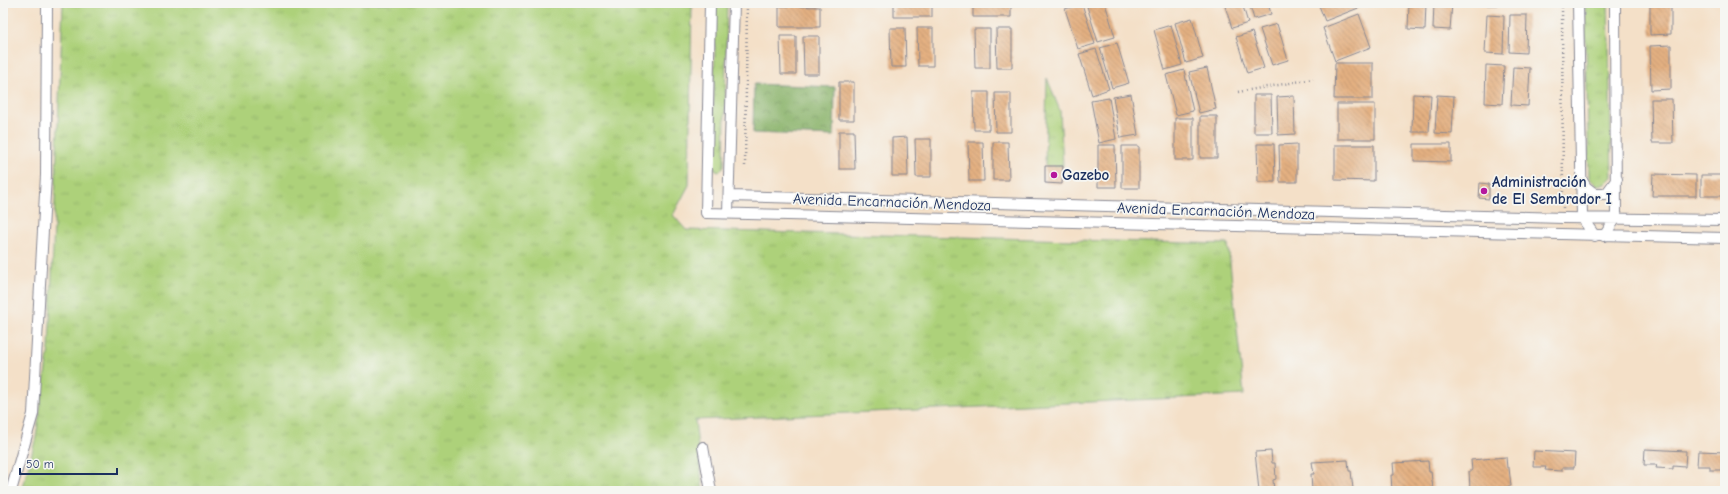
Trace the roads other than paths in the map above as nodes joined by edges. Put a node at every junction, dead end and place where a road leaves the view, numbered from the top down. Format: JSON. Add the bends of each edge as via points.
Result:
{"nodes":[{"id":1,"x":47,"y":3,"type":"edge"},
{"id":2,"x":710,"y":3,"type":"edge"},
{"id":3,"x":734,"y":3,"type":"edge"},
{"id":4,"x":1578,"y":3,"type":"edge"},
{"id":5,"x":1615,"y":3,"type":"edge"},
{"id":6,"x":1581,"y":179,"type":"junction"},
{"id":7,"x":1617,"y":179,"type":"junction"},
{"id":8,"x":729,"y":196,"type":"junction"},
{"id":9,"x":728,"y":213,"type":"junction"},
{"id":10,"x":1582,"y":218,"type":"junction"},
{"id":11,"x":1616,"y":218,"type":"junction"},
{"id":12,"x":1725,"y":220,"type":"edge"},
{"id":13,"x":1599,"y":236,"type":"junction"},
{"id":14,"x":1725,"y":238,"type":"edge"},
{"id":15,"x":703,"y":446,"type":"dead end"},
{"id":16,"x":11,"y":491,"type":"edge"},
{"id":17,"x":711,"y":491,"type":"edge"}],
"edges":[{"from":1,"to":16,"type":"street","via":[[46,175],[33,414]]},
{"from":2,"to":9,"type":"street","name":"Avenida Encarnación Mendoza","via":[[706,213]]},
{"from":3,"to":8,"type":"street"},
{"from":4,"to":6,"type":"street"},
{"from":5,"to":7,"type":"street"},
{"from":6,"to":7,"type":"street","via":[[1594,194],[1606,194]]},
{"from":6,"to":10,"type":"street"},
{"from":7,"to":11,"type":"street"},
{"from":8,"to":9,"type":"street"},
{"from":8,"to":10,"type":"street","name":"Avenida Encarnación Mendoza"},
{"from":9,"to":13,"type":"street","name":"Avenida Encarnación Mendoza"},
{"from":10,"to":11,"type":"street","name":"Avenida Encarnación Mendoza"},
{"from":10,"to":13,"type":"street"},
{"from":11,"to":12,"type":"street","name":"Avenida Encarnación Mendoza"},
{"from":11,"to":13,"type":"street"},
{"from":13,"to":14,"type":"street","name":"Avenida Encarnación Mendoza"},
{"from":15,"to":17,"type":"street"}]}
